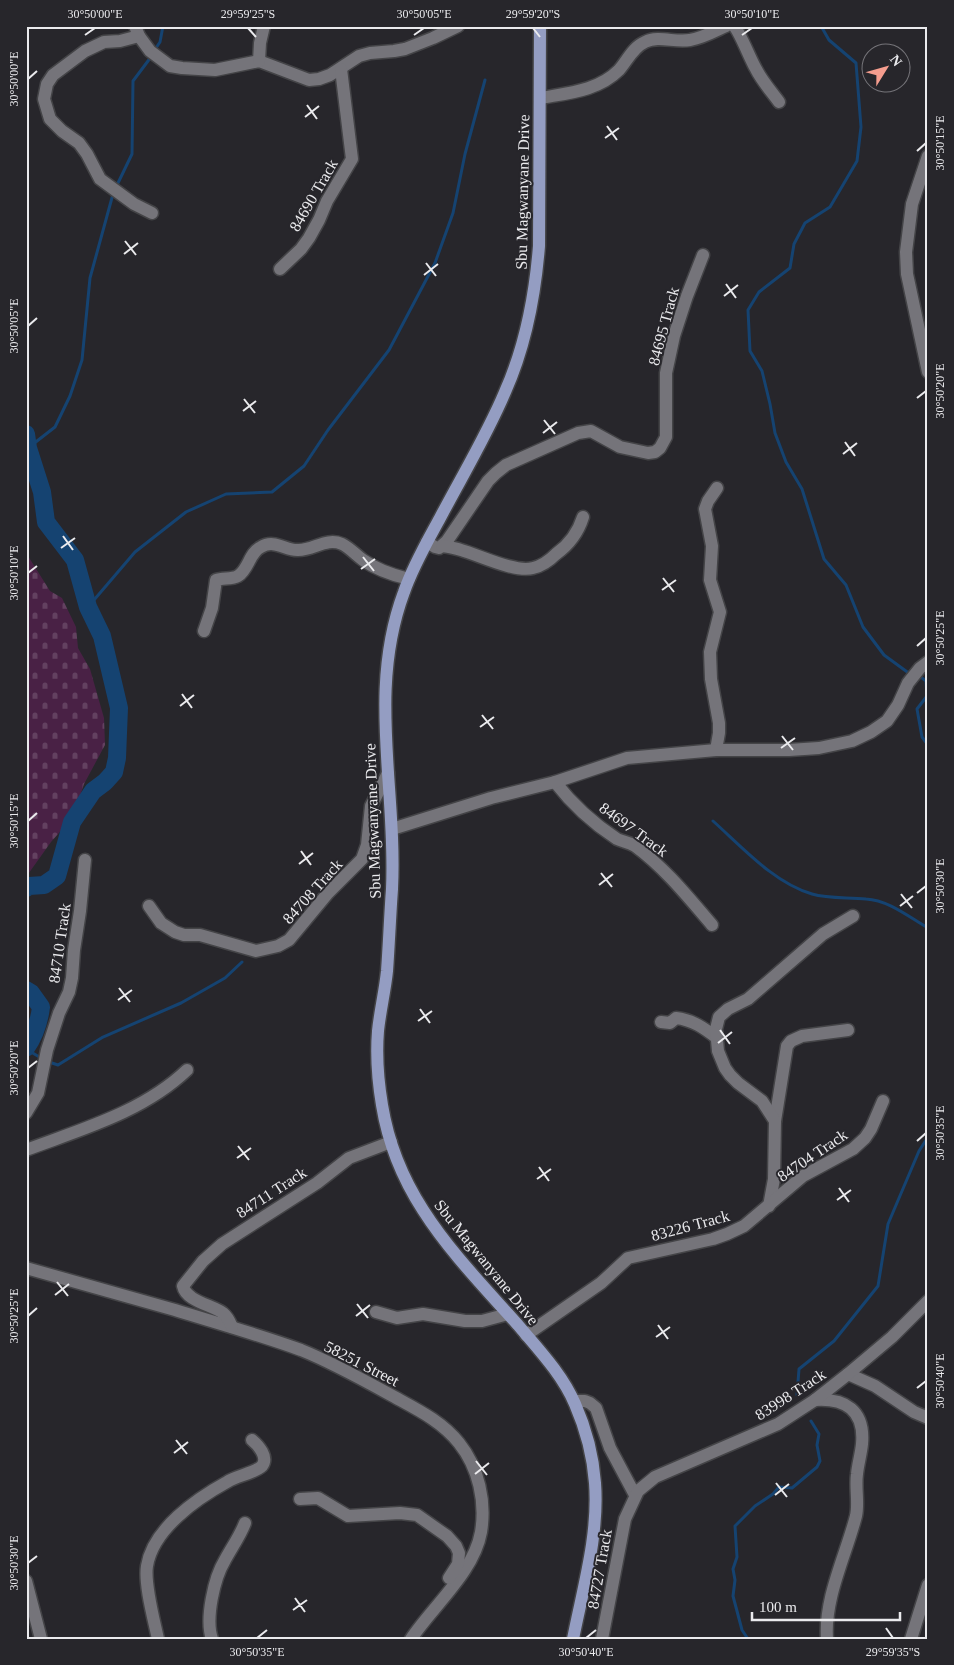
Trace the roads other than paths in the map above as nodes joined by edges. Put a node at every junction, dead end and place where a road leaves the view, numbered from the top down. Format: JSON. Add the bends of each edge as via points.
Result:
{"nodes":[{"id":1,"x":264,"y":26,"type":"edge"},
{"id":2,"x":458,"y":26,"type":"edge"},
{"id":3,"x":540,"y":26,"type":"edge"},
{"id":4,"x":726,"y":26,"type":"edge"},
{"id":5,"x":734,"y":26,"type":"edge"},
{"id":6,"x":137,"y":31,"type":"edge"},
{"id":7,"x":259,"y":60,"type":"junction"},
{"id":8,"x":341,"y":69,"type":"junction"},
{"id":9,"x":540,"y":98,"type":"junction"},
{"id":10,"x":779,"y":102,"type":"dead end"},
{"id":11,"x":928,"y":156,"type":"edge"},
{"id":12,"x":152,"y":213,"type":"dead end"},
{"id":13,"x":703,"y":255,"type":"dead end"},
{"id":14,"x":280,"y":269,"type":"dead end"},
{"id":15,"x":928,"y":372,"type":"edge"},
{"id":16,"x":717,"y":488,"type":"dead end"},
{"id":17,"x":584,"y":517,"type":"dead end"},
{"id":18,"x":427,"y":542,"type":"junction"},
{"id":19,"x":442,"y":546,"type":"junction"},
{"id":20,"x":409,"y":579,"type":"junction"},
{"id":21,"x":204,"y":631,"type":"dead end"},
{"id":22,"x":928,"y":662,"type":"edge"},
{"id":23,"x":716,"y":750,"type":"junction"},
{"id":24,"x":388,"y":773,"type":"junction"},
{"id":25,"x":556,"y":782,"type":"junction"},
{"id":26,"x":392,"y":829,"type":"junction"},
{"id":27,"x":85,"y":860,"type":"dead end"},
{"id":28,"x":149,"y":906,"type":"dead end"},
{"id":29,"x":853,"y":916,"type":"dead end"},
{"id":30,"x":712,"y":925,"type":"dead end"},
{"id":31,"x":660,"y":1022,"type":"dead end"},
{"id":32,"x":848,"y":1030,"type":"dead end"},
{"id":33,"x":717,"y":1038,"type":"junction"},
{"id":34,"x":186,"y":1070,"type":"dead end"},
{"id":35,"x":883,"y":1101,"type":"dead end"},
{"id":36,"x":26,"y":1113,"type":"edge"},
{"id":37,"x":775,"y":1121,"type":"junction"},
{"id":38,"x":391,"y":1142,"type":"junction"},
{"id":39,"x":26,"y":1150,"type":"edge"},
{"id":40,"x":769,"y":1206,"type":"junction"},
{"id":41,"x":26,"y":1268,"type":"edge"},
{"id":42,"x":928,"y":1301,"type":"edge"},
{"id":43,"x":376,"y":1312,"type":"dead end"},
{"id":44,"x":508,"y":1314,"type":"junction"},
{"id":45,"x":232,"y":1327,"type":"junction"},
{"id":46,"x":526,"y":1335,"type":"junction"},
{"id":47,"x":848,"y":1374,"type":"junction"},
{"id":48,"x":815,"y":1400,"type":"junction"},
{"id":49,"x":574,"y":1401,"type":"junction"},
{"id":50,"x":928,"y":1418,"type":"edge"},
{"id":51,"x":252,"y":1440,"type":"dead end"},
{"id":52,"x":300,"y":1499,"type":"dead end"},
{"id":53,"x":632,"y":1500,"type":"junction"},
{"id":54,"x":246,"y":1523,"type":"dead end"},
{"id":55,"x":26,"y":1581,"type":"edge"},
{"id":56,"x":928,"y":1585,"type":"edge"},
{"id":57,"x":434,"y":1608,"type":"junction"},
{"id":58,"x":826,"y":1638,"type":"edge"},
{"id":59,"x":42,"y":1639,"type":"edge"},
{"id":60,"x":158,"y":1639,"type":"edge"},
{"id":61,"x":212,"y":1639,"type":"edge"},
{"id":62,"x":412,"y":1639,"type":"edge"},
{"id":63,"x":573,"y":1639,"type":"edge"},
{"id":64,"x":602,"y":1639,"type":"edge"},
{"id":65,"x":911,"y":1639,"type":"edge"}],
"edges":[{"from":1,"to":7,"type":"street"},
{"from":2,"to":8,"type":"street","via":[[405,49],[359,56]]},
{"from":3,"to":9,"type":"main road","name":"Sbu Magwanyane Drive"},
{"from":4,"to":9,"type":"street","via":[[690,40],[656,39],[645,42],[608,79],[581,91]]},
{"from":5,"to":10,"type":"street","via":[[761,79]]},
{"from":6,"to":7,"type":"street","via":[[150,51],[170,66],[215,70]]},
{"from":6,"to":12,"type":"street","via":[[120,41],[104,42],[85,51],[53,75],[44,99],[50,119],[79,143],[100,178],[134,204]]},
{"from":7,"to":8,"type":"street","via":[[309,80],[319,80]]},
{"from":8,"to":14,"type":"street","name":"84690 Track","via":[[352,154],[350,164],[331,193],[309,238]]},
{"from":9,"to":18,"type":"main road","name":"Sbu Magwanyane Drive","via":[[540,246],[526,331],[506,390]]},
{"from":11,"to":15,"type":"street","via":[[912,204],[906,252],[907,274]]},
{"from":13,"to":19,"type":"street","name":"84695 Track","via":[[674,336],[666,373],[666,437],[660,448],[648,453],[620,447],[588,431],[506,465],[488,481]]},
{"from":16,"to":23,"type":"street","via":[[706,509],[712,551],[710,580],[720,612],[710,652],[719,723]]},
{"from":17,"to":19,"type":"street","via":[[566,547],[533,568],[503,564]]},
{"from":18,"to":19,"type":"street","via":[[435,547]]},
{"from":18,"to":20,"type":"main road","name":"Sbu Magwanyane Drive"},
{"from":20,"to":21,"type":"street","via":[[384,572],[344,545],[331,542],[298,550],[265,544],[254,552],[239,575],[214,582],[212,608]]},
{"from":20,"to":24,"type":"main road","name":"Sbu Magwanyane Drive","via":[[396,613],[386,659],[384,710]]},
{"from":22,"to":23,"type":"street","via":[[908,682],[887,721],[852,741],[809,748]]},
{"from":23,"to":25,"type":"street","via":[[627,758]]},
{"from":24,"to":26,"type":"main road","name":"Sbu Magwanyane Drive"},
{"from":24,"to":28,"type":"street","name":"84708 Track","via":[[371,806],[367,845],[362,859],[289,940],[256,951],[200,935],[184,935],[161,923]]},
{"from":25,"to":26,"type":"street","via":[[491,798]]},
{"from":25,"to":30,"type":"street","name":"84697 Track","via":[[598,825],[617,839],[634,846],[671,877]]},
{"from":26,"to":38,"type":"main road","name":"Sbu Magwanyane Drive","via":[[387,974],[377,1057],[382,1107]]},
{"from":27,"to":36,"type":"street","name":"84710 Track","via":[[72,978],[49,1041],[38,1093]]},
{"from":29,"to":33,"type":"street","via":[[824,934],[748,999],[722,1013],[716,1029]]},
{"from":31,"to":33,"type":"street","via":[[688,1019]]},
{"from":32,"to":37,"type":"street","via":[[802,1036],[787,1046]]},
{"from":33,"to":37,"type":"street","via":[[718,1051],[730,1076],[762,1101]]},
{"from":34,"to":39,"type":"street","via":[[173,1083],[126,1111]]},
{"from":35,"to":40,"type":"street","name":"84704 Track","via":[[871,1129],[854,1149],[804,1176]]},
{"from":37,"to":40,"type":"street","via":[[774,1179]]},
{"from":38,"to":44,"type":"main road","name":"Sbu Magwanyane Drive","via":[[422,1209],[444,1240]]},
{"from":38,"to":45,"type":"street","name":"84711 Track","via":[[349,1158],[317,1183],[222,1244],[193,1272],[183,1289],[223,1313]]},
{"from":40,"to":46,"type":"street","name":"83226 Track","via":[[752,1221],[727,1234],[628,1258],[601,1282]]},
{"from":41,"to":45,"type":"street","name":"58251 Street"},
{"from":42,"to":47,"type":"street","name":"83998 Track","via":[[892,1338]]},
{"from":43,"to":44,"type":"street","via":[[397,1318],[423,1314],[465,1321],[482,1321]]},
{"from":44,"to":46,"type":"main road","name":"Sbu Magwanyane Drive"},
{"from":45,"to":57,"type":"street","name":"58251 Street","via":[[302,1351],[354,1375],[431,1418],[460,1444],[478,1479],[483,1510],[481,1534],[469,1563]]},
{"from":46,"to":49,"type":"main road","name":"Sbu Magwanyane Drive","via":[[554,1368]]},
{"from":47,"to":48,"type":"street","name":"83998 Track"},
{"from":47,"to":50,"type":"street"},
{"from":48,"to":53,"type":"street","name":"83998 Track","via":[[778,1424],[655,1477]]},
{"from":48,"to":58,"type":"street","via":[[830,1399],[845,1404],[857,1416],[862,1445],[857,1473],[857,1508],[832,1598]]},
{"from":49,"to":53,"type":"street","via":[[590,1403],[596,1408]]},
{"from":49,"to":63,"type":"main road","name":"Sbu Magwanyane Drive","via":[[589,1446],[596,1502]]},
{"from":51,"to":60,"type":"street","via":[[262,1452],[262,1465],[228,1480],[187,1507],[168,1527],[149,1560],[147,1579]]},
{"from":52,"to":57,"type":"street","via":[[318,1498],[348,1516],[410,1513],[447,1536],[456,1546],[459,1558],[454,1571],[435,1597]]},
{"from":53,"to":64,"type":"street","name":"84727 Track","via":[[622,1533]]},
{"from":54,"to":61,"type":"street","via":[[219,1576],[209,1614]]},
{"from":55,"to":59,"type":"street"},
{"from":56,"to":65,"type":"street"},
{"from":57,"to":62,"type":"street","name":"58251 Street"}]}
